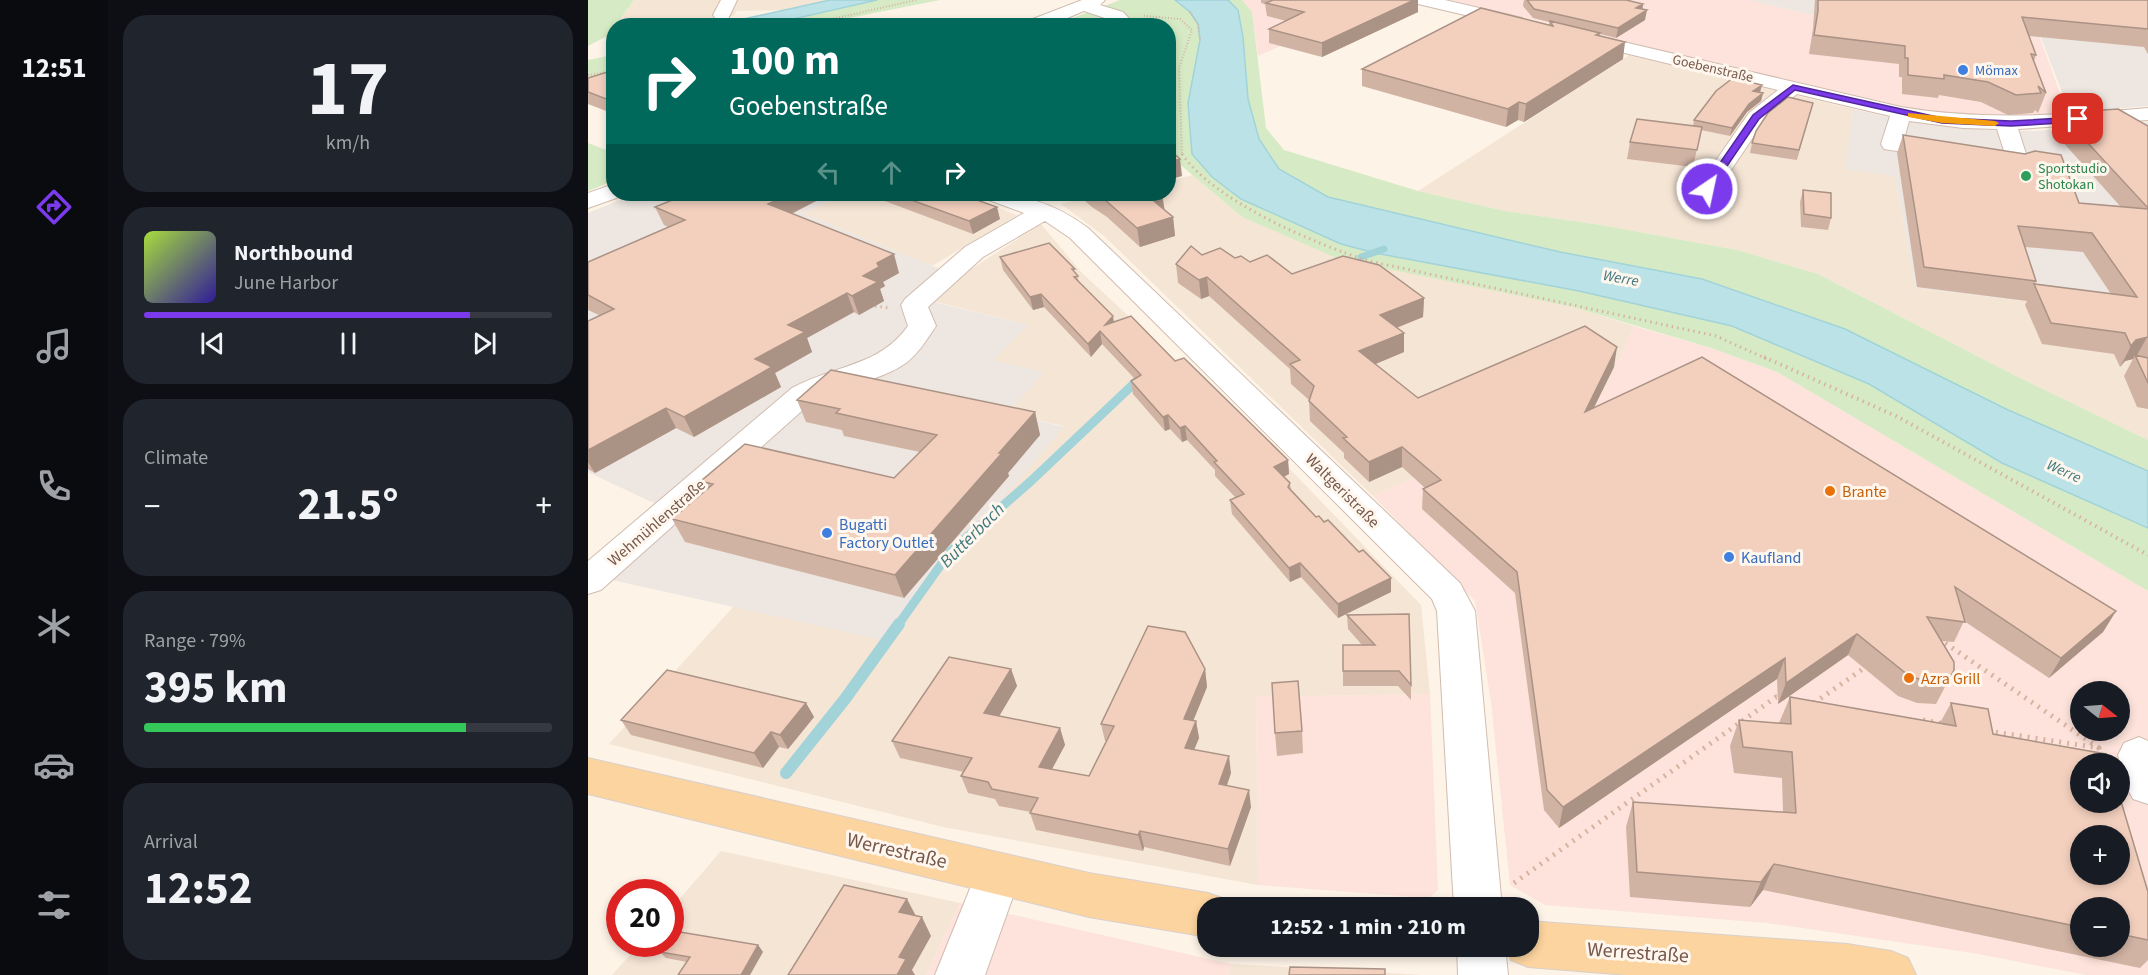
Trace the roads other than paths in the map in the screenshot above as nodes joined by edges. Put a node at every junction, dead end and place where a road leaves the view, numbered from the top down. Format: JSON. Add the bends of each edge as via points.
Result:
{"nodes":[{"id":1,"x":1424,"y":0,"type":"edge"},
{"id":2,"x":1092,"y":2,"type":"edge"},
{"id":3,"x":1450,"y":2,"type":"edge"},
{"id":4,"x":1051,"y":18,"type":"edge"},
{"id":5,"x":1117,"y":18,"type":"edge"},
{"id":6,"x":1531,"y":25,"type":"edge"},
{"id":7,"x":1565,"y":33,"type":"edge"},
{"id":8,"x":1793,"y":88,"type":"junction"},
{"id":9,"x":1901,"y":113,"type":"junction"},
{"id":10,"x":2145,"y":118,"type":"edge"},
{"id":11,"x":2004,"y":123,"type":"junction"},
{"id":12,"x":1707,"y":189,"type":"dead end"},
{"id":13,"x":606,"y":194,"type":"edge"},
{"id":14,"x":588,"y":201,"type":"edge"},
{"id":15,"x":1013,"y":201,"type":"edge"},
{"id":16,"x":1045,"y":212,"type":"junction"},
{"id":17,"x":588,"y":581,"type":"edge"},
{"id":18,"x":588,"y":776,"type":"edge"},
{"id":19,"x":998,"y":874,"type":"junction"},
{"id":20,"x":1477,"y":897,"type":"edge"},
{"id":21,"x":1197,"y":913,"type":"edge"},
{"id":22,"x":1539,"y":945,"type":"edge"},
{"id":23,"x":1482,"y":957,"type":"edge"},
{"id":24,"x":960,"y":975,"type":"edge"},
{"id":25,"x":1483,"y":975,"type":"edge"},
{"id":26,"x":1891,"y":975,"type":"edge"}],
"edges":[{"from":1,"to":3,"type":"street"},
{"from":2,"to":4,"type":"street"},
{"from":2,"to":5,"type":"street"},
{"from":3,"to":6,"type":"street"},
{"from":7,"to":8,"type":"street","name":"Goebenstraße"},
{"from":8,"to":9,"type":"street","name":"Goebenstraße"},
{"from":8,"to":12,"type":"street","via":[[1756,117]]},
{"from":9,"to":11,"type":"street","name":"Goebenstraße","via":[[1942,121]]},
{"from":9,"to":11,"type":"street","via":[[1892,144],[2019,163]]},
{"from":10,"to":11,"type":"street","name":"Goebenstraße"},
{"from":13,"to":14,"type":"street"},
{"from":15,"to":16,"type":"street","name":"Waltgeristraße"},
{"from":16,"to":17,"type":"street","name":"Wehmühlenstraße","via":[[974,252],[914,305],[922,326],[899,354],[869,371],[817,384],[803,394]]},
{"from":16,"to":20,"type":"street","name":"Waltgeristraße","via":[[1079,233],[1447,592],[1456,611]]},
{"from":18,"to":19,"type":"main road","name":"Werrestraße"},
{"from":19,"to":21,"type":"main road","name":"Werrestraße","via":[[1089,895]]},
{"from":19,"to":24,"type":"street"},
{"from":22,"to":26,"type":"main road","name":"Werrestraße","via":[[1847,968]]},
{"from":23,"to":25,"type":"street"}]}
